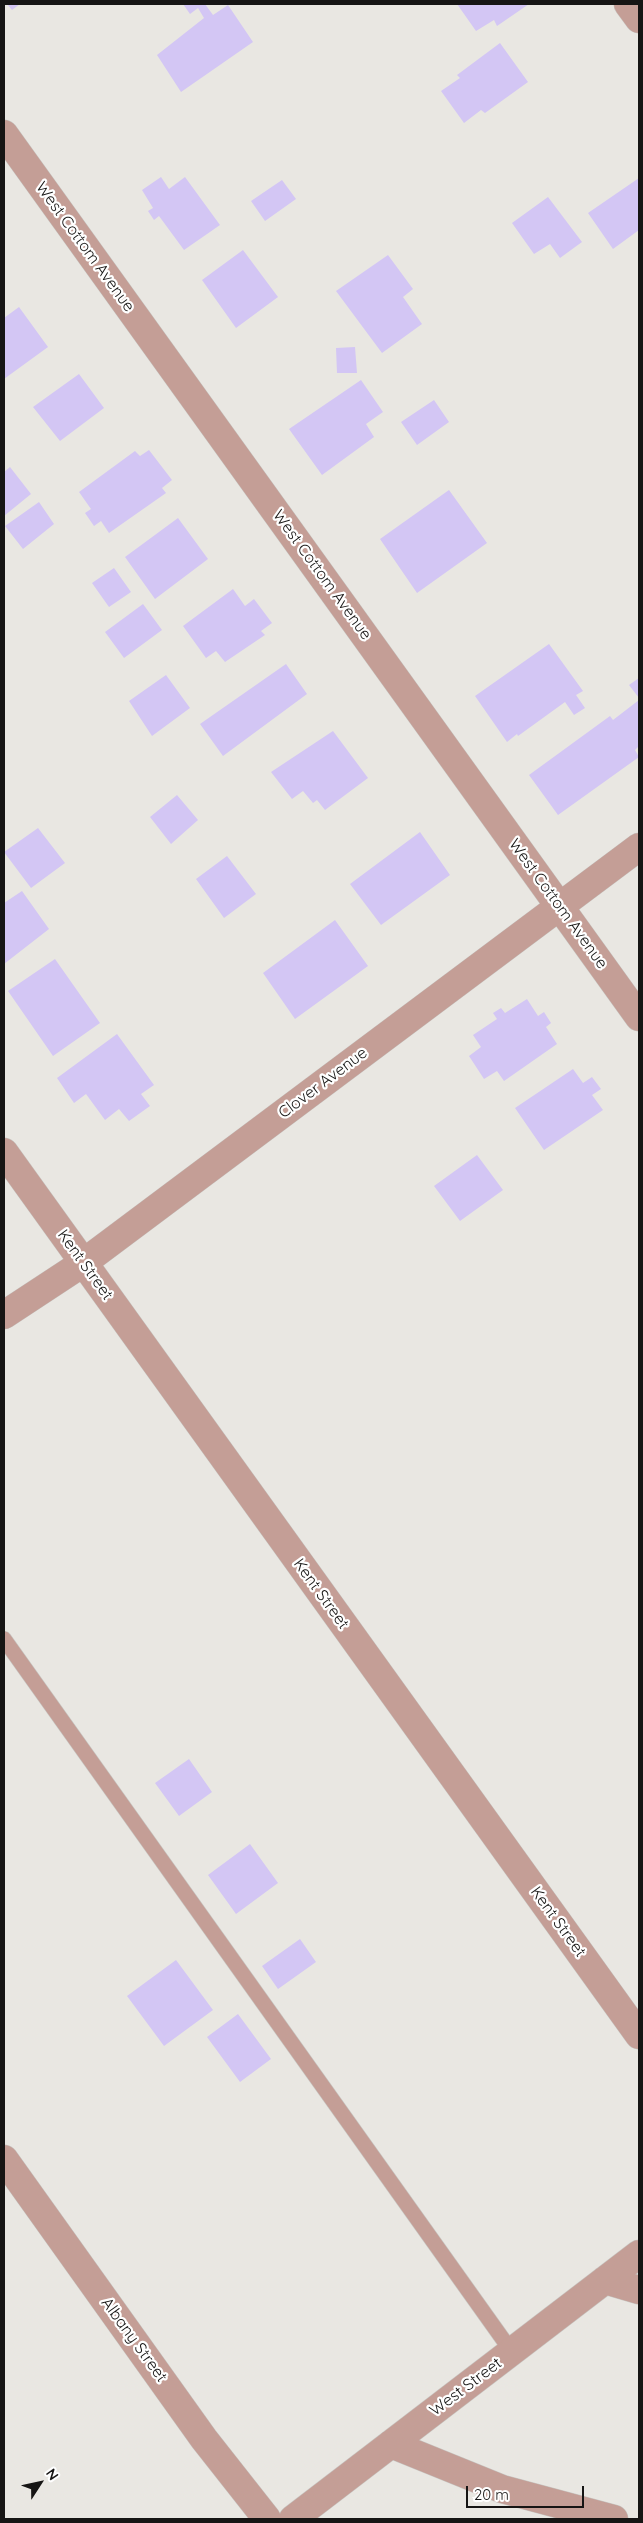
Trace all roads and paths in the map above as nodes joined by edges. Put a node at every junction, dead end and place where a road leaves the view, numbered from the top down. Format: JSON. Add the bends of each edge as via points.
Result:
{"nodes":[{"id":1,"x":628,"y":4,"type":"edge"},
{"id":2,"x":639,"y":19,"type":"edge"},
{"id":3,"x":4,"y":134,"type":"edge"},
{"id":4,"x":639,"y":846,"type":"edge"},
{"id":5,"x":559,"y":905,"type":"junction"},
{"id":6,"x":639,"y":1017,"type":"edge"},
{"id":7,"x":4,"y":1152,"type":"edge"},
{"id":8,"x":83,"y":1263,"type":"junction"},
{"id":9,"x":4,"y":1315,"type":"edge"},
{"id":10,"x":4,"y":1639,"type":"edge"},
{"id":11,"x":639,"y":2035,"type":"edge"},
{"id":12,"x":4,"y":2159,"type":"edge"},
{"id":13,"x":639,"y":2254,"type":"edge"},
{"id":14,"x":605,"y":2280,"type":"junction"},
{"id":15,"x":639,"y":2290,"type":"edge"},
{"id":16,"x":512,"y":2352,"type":"junction"},
{"id":17,"x":391,"y":2444,"type":"junction"},
{"id":18,"x":267,"y":2519,"type":"edge"},
{"id":19,"x":293,"y":2519,"type":"edge"},
{"id":20,"x":614,"y":2519,"type":"edge"}],
"edges":[{"from":1,"to":2,"type":"street"},
{"from":3,"to":5,"type":"street","name":"West Cottom Avenue"},
{"from":4,"to":5,"type":"street","name":"Clover Avenue"},
{"from":5,"to":6,"type":"street","name":"West Cottom Avenue"},
{"from":5,"to":8,"type":"street","name":"Clover Avenue"},
{"from":7,"to":8,"type":"street","name":"Kent Street"},
{"from":8,"to":9,"type":"street","name":"Clover Avenue"},
{"from":8,"to":11,"type":"street","name":"Kent Street"},
{"from":10,"to":16,"type":"lane"},
{"from":12,"to":18,"type":"street","name":"Albany Street","via":[[204,2439]]},
{"from":13,"to":14,"type":"street","name":"West Street"},
{"from":14,"to":15,"type":"street"},
{"from":14,"to":16,"type":"street","name":"West Street"},
{"from":16,"to":17,"type":"street","name":"West Street"},
{"from":17,"to":19,"type":"street","name":"West Street"},
{"from":17,"to":20,"type":"street","via":[[502,2489]]}]}
